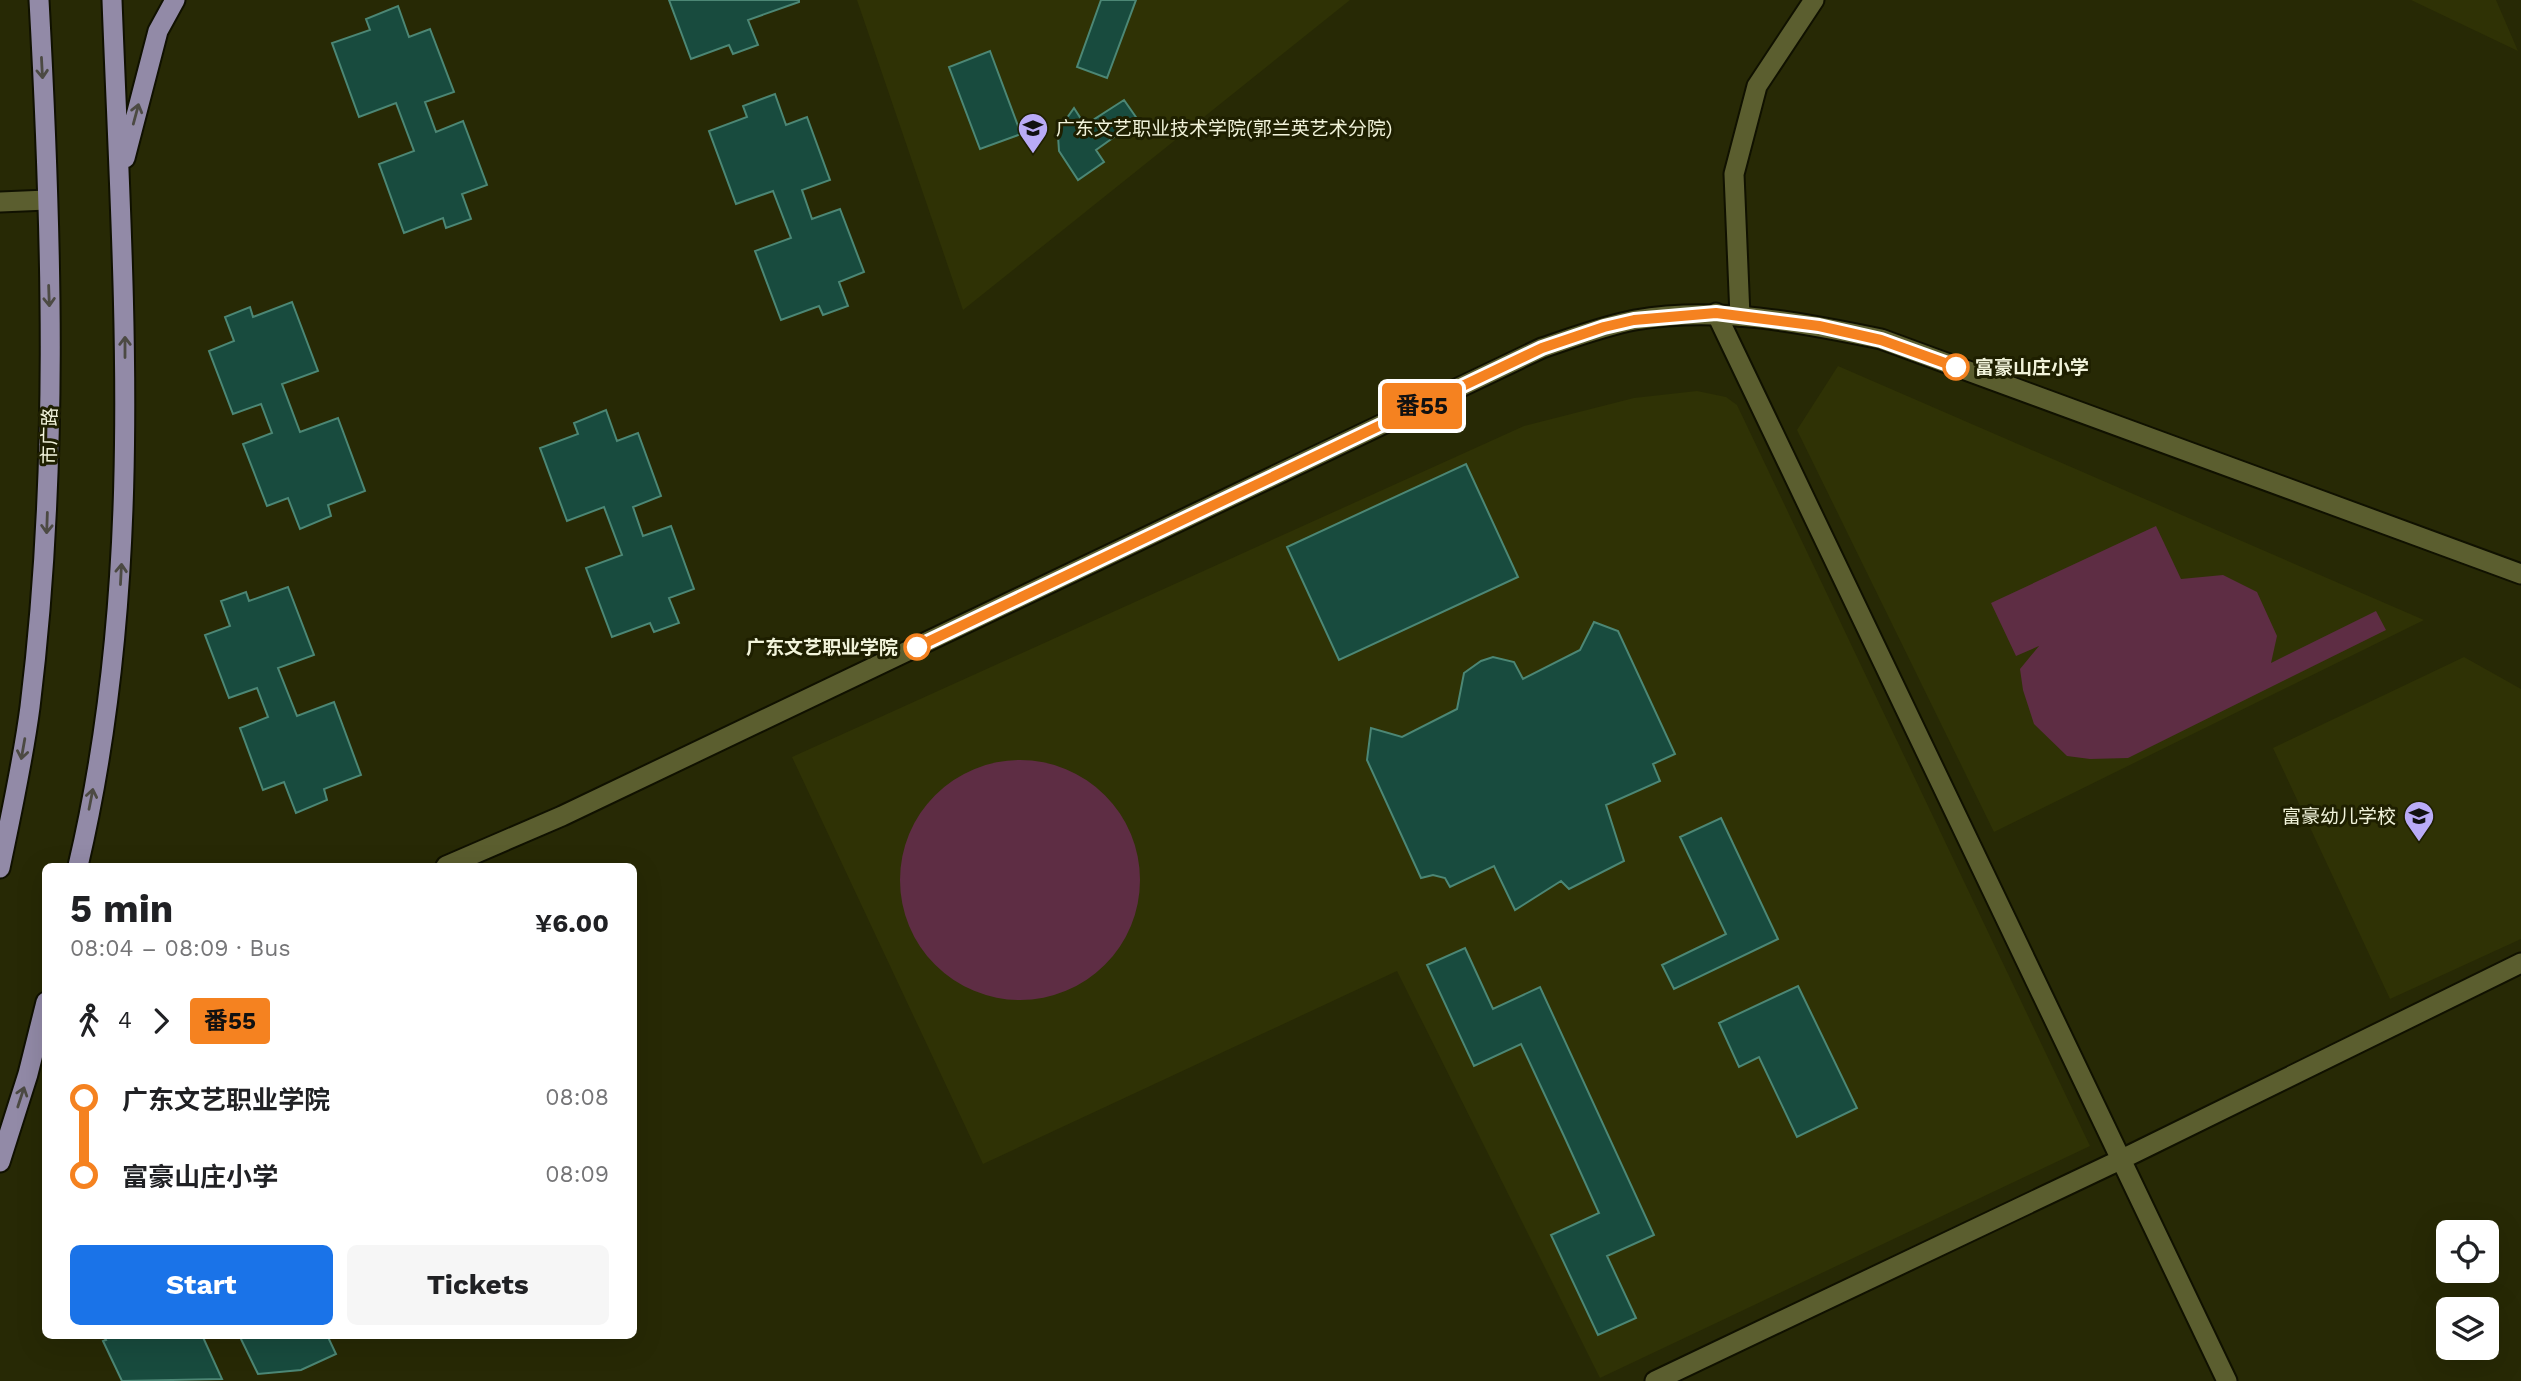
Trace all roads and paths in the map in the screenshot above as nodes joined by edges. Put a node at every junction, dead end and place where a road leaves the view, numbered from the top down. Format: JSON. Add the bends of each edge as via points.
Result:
{"nodes":[{"id":1,"x":39,"y":0,"type":"edge"},
{"id":2,"x":112,"y":0,"type":"edge"},
{"id":3,"x":176,"y":0,"type":"edge"},
{"id":4,"x":1814,"y":0,"type":"edge"},
{"id":5,"x":119,"y":180,"type":"junction"},
{"id":6,"x":47,"y":200,"type":"junction"},
{"id":7,"x":0,"y":202,"type":"edge"},
{"id":8,"x":1716,"y":313,"type":"junction"},
{"id":9,"x":1740,"y":317,"type":"junction"},
{"id":10,"x":2521,"y":575,"type":"edge"},
{"id":11,"x":79,"y":863,"type":"edge"},
{"id":12,"x":453,"y":863,"type":"edge"},
{"id":13,"x":0,"y":868,"type":"edge"},
{"id":14,"x":2521,"y":963,"type":"edge"},
{"id":15,"x":42,"y":1019,"type":"edge"},
{"id":16,"x":2120,"y":1160,"type":"junction"},
{"id":17,"x":0,"y":1162,"type":"edge"},
{"id":18,"x":1655,"y":1381,"type":"edge"},
{"id":19,"x":2227,"y":1381,"type":"edge"}],
"edges":[{"from":1,"to":6,"type":"main road","name":"市广路","one_way":true},
{"from":2,"to":5,"type":"main road"},
{"from":5,"to":3,"type":"main road","one_way":true,"via":[[158,31]]},
{"from":4,"to":9,"type":"street","via":[[1757,86],[1734,174]]},
{"from":11,"to":5,"type":"main road","one_way":true,"via":[[107,718],[119,604],[125,500],[125,291]]},
{"from":6,"to":7,"type":"street"},
{"from":6,"to":13,"type":"main road","name":"市广路","one_way":true,"via":[[50,428],[46,533],[30,708]]},
{"from":8,"to":9,"type":"street"},
{"from":8,"to":12,"type":"street","via":[[1634,320],[1542,348],[575,810]]},
{"from":8,"to":16,"type":"street"},
{"from":9,"to":10,"type":"street","via":[[1819,326],[1881,340]]},
{"from":14,"to":16,"type":"street"},
{"from":17,"to":15,"type":"main road","one_way":true},
{"from":16,"to":18,"type":"street"},
{"from":16,"to":19,"type":"street"}]}
